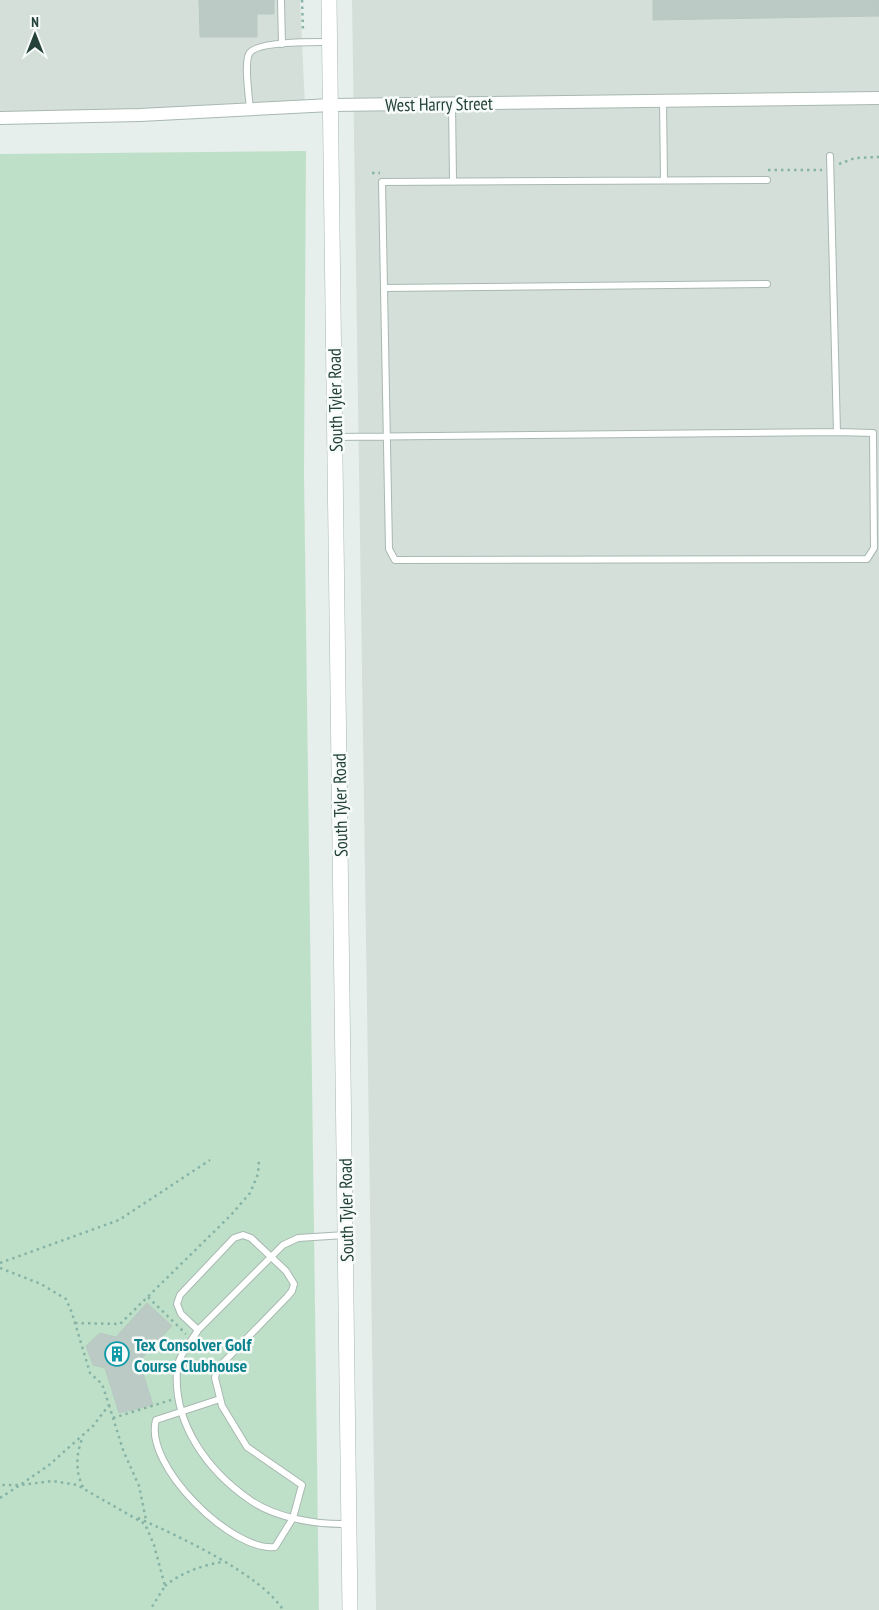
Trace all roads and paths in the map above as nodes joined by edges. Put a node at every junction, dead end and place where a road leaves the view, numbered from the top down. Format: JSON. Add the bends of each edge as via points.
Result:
{"nodes":[{"id":1,"x":281,"y":0,"type":"edge"},
{"id":2,"x":302,"y":0,"type":"edge"},
{"id":3,"x":329,"y":0,"type":"edge"},
{"id":4,"x":303,"y":31,"type":"dead end"},
{"id":5,"x":330,"y":42,"type":"junction"},
{"id":6,"x":282,"y":44,"type":"junction"},
{"id":7,"x":879,"y":98,"type":"edge"},
{"id":8,"x":663,"y":101,"type":"junction"},
{"id":9,"x":452,"y":104,"type":"junction"},
{"id":10,"x":331,"y":105,"type":"junction"},
{"id":11,"x":250,"y":109,"type":"junction"},
{"id":12,"x":0,"y":118,"type":"edge"},
{"id":13,"x":830,"y":156,"type":"dead end"},
{"id":14,"x":879,"y":158,"type":"edge"},
{"id":15,"x":830,"y":167,"type":"junction"},
{"id":16,"x":768,"y":170,"type":"dead end"},
{"id":17,"x":372,"y":173,"type":"dead end"},
{"id":18,"x":381,"y":173,"type":"dead end"},
{"id":19,"x":664,"y":180,"type":"junction"},
{"id":20,"x":767,"y":180,"type":"dead end"},
{"id":21,"x":453,"y":181,"type":"junction"},
{"id":22,"x":767,"y":284,"type":"dead end"},
{"id":23,"x":384,"y":288,"type":"junction"},
{"id":24,"x":837,"y":432,"type":"junction"},
{"id":25,"x":388,"y":436,"type":"junction"},
{"id":26,"x":335,"y":437,"type":"junction"},
{"id":27,"x":210,"y":1160,"type":"dead end"},
{"id":28,"x":259,"y":1160,"type":"dead end"},
{"id":29,"x":346,"y":1236,"type":"junction"},
{"id":30,"x":270,"y":1256,"type":"junction"},
{"id":31,"x":0,"y":1263,"type":"edge"},
{"id":32,"x":0,"y":1268,"type":"edge"},
{"id":33,"x":148,"y":1297,"type":"junction"},
{"id":34,"x":75,"y":1322,"type":"junction"},
{"id":35,"x":198,"y":1330,"type":"junction"},
{"id":36,"x":192,"y":1340,"type":"junction"},
{"id":37,"x":180,"y":1398,"type":"junction"},
{"id":38,"x":220,"y":1399,"type":"junction"},
{"id":39,"x":109,"y":1405,"type":"junction"},
{"id":40,"x":182,"y":1412,"type":"junction"},
{"id":41,"x":113,"y":1418,"type":"junction"},
{"id":42,"x":85,"y":1433,"type":"junction"},
{"id":43,"x":0,"y":1485,"type":"edge"},
{"id":44,"x":20,"y":1485,"type":"junction"},
{"id":45,"x":83,"y":1488,"type":"junction"},
{"id":46,"x":0,"y":1498,"type":"edge"},
{"id":47,"x":131,"y":1514,"type":"junction"},
{"id":48,"x":293,"y":1518,"type":"junction"},
{"id":49,"x":147,"y":1522,"type":"junction"},
{"id":50,"x":349,"y":1524,"type":"junction"},
{"id":51,"x":222,"y":1562,"type":"junction"},
{"id":52,"x":165,"y":1586,"type":"junction"},
{"id":53,"x":150,"y":1610,"type":"edge"},
{"id":54,"x":283,"y":1610,"type":"edge"},
{"id":55,"x":350,"y":1610,"type":"edge"}],
"edges":[{"from":1,"to":6,"type":"lane"},
{"from":2,"to":4,"type":"path"},
{"from":3,"to":5,"type":"street","name":"South Tyler Road"},
{"from":5,"to":6,"type":"lane"},
{"from":5,"to":10,"type":"street","name":"South Tyler Road"},
{"from":6,"to":11,"type":"lane","via":[[258,47],[249,54]]},
{"from":7,"to":8,"type":"street","name":"West Harry Street"},
{"from":8,"to":9,"type":"street","name":"West Harry Street"},
{"from":8,"to":19,"type":"lane"},
{"from":9,"to":10,"type":"street","name":"West Harry Street"},
{"from":9,"to":21,"type":"lane"},
{"from":10,"to":11,"type":"street","name":"West Harry Street"},
{"from":10,"to":26,"type":"street","name":"South Tyler Road"},
{"from":11,"to":12,"type":"street","name":"West Harry Street"},
{"from":13,"to":15,"type":"lane"},
{"from":14,"to":15,"type":"path","via":[[855,158]]},
{"from":15,"to":16,"type":"path","via":[[824,170]]},
{"from":15,"to":24,"type":"lane"},
{"from":17,"to":18,"type":"path"},
{"from":19,"to":20,"type":"lane"},
{"from":19,"to":21,"type":"lane"},
{"from":21,"to":23,"type":"lane","via":[[382,182]]},
{"from":22,"to":23,"type":"lane"},
{"from":23,"to":25,"type":"lane"},
{"from":24,"to":25,"type":"lane"},
{"from":24,"to":25,"type":"lane","via":[[873,433],[874,548],[867,559],[395,560],[388,550]]},
{"from":25,"to":26,"type":"lane"},
{"from":26,"to":29,"type":"street","name":"South Tyler Road"},
{"from":27,"to":31,"type":"path","via":[[119,1220]]},
{"from":28,"to":33,"type":"path","via":[[258,1174],[250,1194]]},
{"from":29,"to":30,"type":"lane","via":[[298,1238],[282,1245]]},
{"from":29,"to":50,"type":"street","name":"South Tyler Road"},
{"from":30,"to":35,"type":"lane"},
{"from":30,"to":35,"type":"lane","via":[[251,1238],[243,1235],[234,1238],[180,1295],[177,1304],[181,1314]]},
{"from":30,"to":38,"type":"lane","via":[[286,1271],[294,1284],[292,1291],[217,1369]]},
{"from":32,"to":34,"type":"path","via":[[41,1284],[66,1299]]},
{"from":33,"to":34,"type":"path","via":[[120,1324]]},
{"from":33,"to":36,"type":"path"},
{"from":34,"to":39,"type":"path","via":[[90,1373],[102,1384]]},
{"from":35,"to":36,"type":"lane"},
{"from":36,"to":37,"type":"lane","via":[[177,1369]]},
{"from":37,"to":40,"type":"lane"},
{"from":37,"to":41,"type":"path"},
{"from":38,"to":40,"type":"lane"},
{"from":38,"to":48,"type":"lane","via":[[230,1422],[247,1446],[302,1485]]},
{"from":39,"to":41,"type":"path"},
{"from":39,"to":42,"type":"path"},
{"from":40,"to":48,"type":"lane","via":[[188,1433],[209,1463],[251,1501]]},
{"from":40,"to":48,"type":"lane","via":[[156,1420],[154,1441],[166,1468],[192,1502],[250,1543],[264,1548],[275,1547]]},
{"from":41,"to":49,"type":"path","via":[[139,1486]]},
{"from":42,"to":44,"type":"path"},
{"from":42,"to":45,"type":"path","via":[[77,1459]]},
{"from":43,"to":44,"type":"path"},
{"from":44,"to":45,"type":"path","via":[[53,1481],[77,1484]]},
{"from":44,"to":46,"type":"path"},
{"from":45,"to":47,"type":"path"},
{"from":47,"to":49,"type":"path"},
{"from":47,"to":52,"type":"path","via":[[145,1524]]},
{"from":48,"to":50,"type":"lane","via":[[326,1525]]},
{"from":49,"to":51,"type":"path"},
{"from":50,"to":55,"type":"street","name":"South Tyler Road"},
{"from":51,"to":52,"type":"path","via":[[205,1565]]},
{"from":51,"to":54,"type":"path","via":[[262,1586]]},
{"from":52,"to":53,"type":"path"}]}
